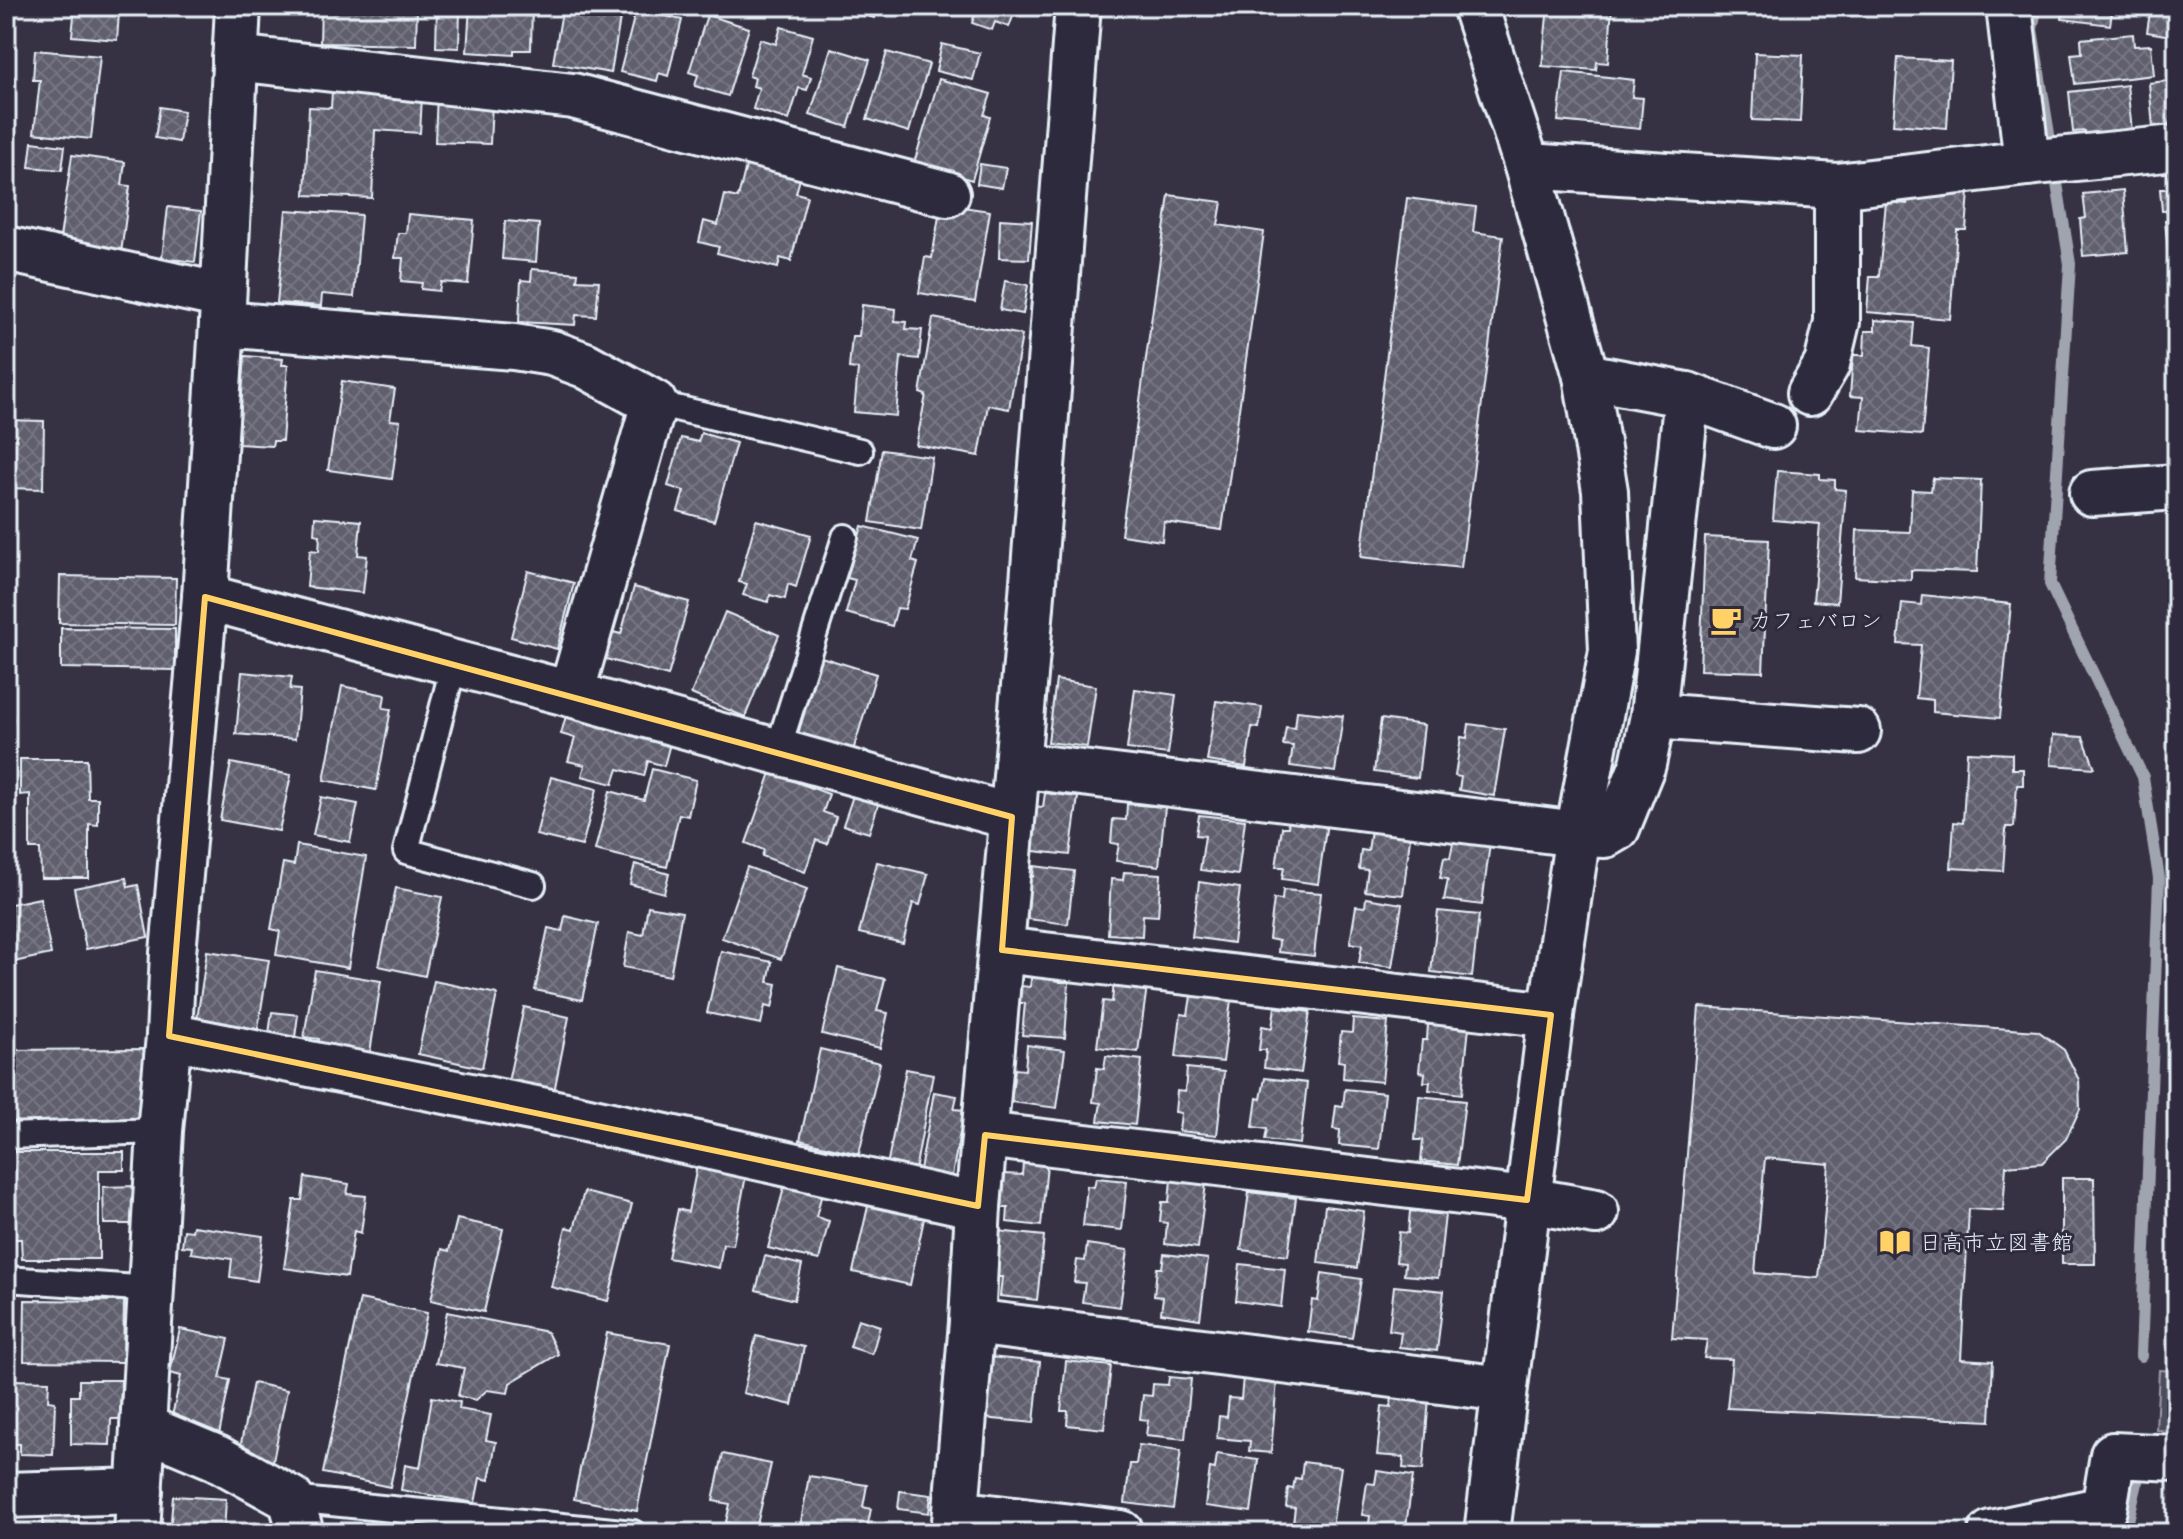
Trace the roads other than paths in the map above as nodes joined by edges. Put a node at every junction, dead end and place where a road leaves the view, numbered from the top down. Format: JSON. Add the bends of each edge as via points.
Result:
{"nodes":[{"id":1,"x":238,"y":6,"type":"edge"},
{"id":2,"x":1078,"y":6,"type":"edge"},
{"id":3,"x":1475,"y":6,"type":"edge"},
{"id":4,"x":2009,"y":6,"type":"edge"},
{"id":5,"x":235,"y":58,"type":"junction"},
{"id":6,"x":2175,"y":148,"type":"dead end"},
{"id":7,"x":2027,"y":163,"type":"junction"},
{"id":8,"x":1527,"y":166,"type":"junction"},
{"id":9,"x":1837,"y":186,"type":"junction"},
{"id":10,"x":947,"y":194,"type":"dead end"},
{"id":11,"x":6,"y":249,"type":"edge"},
{"id":12,"x":222,"y":310,"type":"junction"},
{"id":13,"x":1586,"y":376,"type":"junction"},
{"id":14,"x":1810,"y":393,"type":"dead end"},
{"id":15,"x":1687,"y":395,"type":"junction"},
{"id":16,"x":654,"y":403,"type":"junction"},
{"id":17,"x":1773,"y":426,"type":"dead end"},
{"id":18,"x":860,"y":451,"type":"dead end"},
{"id":19,"x":2177,"y":487,"type":"edge"},
{"id":20,"x":2092,"y":493,"type":"dead end"},
{"id":21,"x":845,"y":537,"type":"dead end"},
{"id":22,"x":205,"y":597,"type":"junction"},
{"id":23,"x":454,"y":663,"type":"junction"},
{"id":24,"x":571,"y":694,"type":"junction"},
{"id":25,"x":1653,"y":716,"type":"junction"},
{"id":26,"x":1858,"y":731,"type":"dead end"},
{"id":27,"x":777,"y":752,"type":"junction"},
{"id":28,"x":1017,"y":765,"type":"junction"},
{"id":29,"x":1012,"y":817,"type":"junction"},
{"id":30,"x":1578,"y":834,"type":"junction"},
{"id":31,"x":533,"y":885,"type":"dead end"},
{"id":32,"x":1002,"y":950,"type":"junction"},
{"id":33,"x":1551,"y":1015,"type":"junction"},
{"id":34,"x":169,"y":1036,"type":"junction"},
{"id":35,"x":160,"y":1131,"type":"junction"},
{"id":36,"x":985,"y":1135,"type":"junction"},
{"id":37,"x":6,"y":1136,"type":"edge"},
{"id":38,"x":1527,"y":1200,"type":"junction"},
{"id":39,"x":978,"y":1206,"type":"junction"},
{"id":40,"x":1596,"y":1212,"type":"dead end"},
{"id":41,"x":6,"y":1279,"type":"edge"},
{"id":42,"x":152,"y":1289,"type":"junction"},
{"id":43,"x":972,"y":1322,"type":"junction"},
{"id":44,"x":1504,"y":1389,"type":"junction"},
{"id":45,"x":143,"y":1427,"type":"junction"},
{"id":46,"x":2177,"y":1458,"type":"edge"},
{"id":47,"x":6,"y":1495,"type":"edge"},
{"id":48,"x":138,"y":1512,"type":"edge"},
{"id":49,"x":296,"y":1516,"type":"edge"},
{"id":50,"x":955,"y":1523,"type":"edge"},
{"id":51,"x":633,"y":1533,"type":"edge"},
{"id":52,"x":1121,"y":1533,"type":"edge"},
{"id":53,"x":1487,"y":1533,"type":"edge"},
{"id":54,"x":1991,"y":1533,"type":"edge"}],
"edges":[{"from":1,"to":5,"type":"street"},
{"from":2,"to":28,"type":"street"},
{"from":3,"to":8,"type":"street"},
{"from":4,"to":7,"type":"street"},
{"from":5,"to":10,"type":"street","via":[[573,96]]},
{"from":5,"to":12,"type":"street"},
{"from":6,"to":7,"type":"street"},
{"from":7,"to":9,"type":"street"},
{"from":8,"to":9,"type":"street"},
{"from":8,"to":13,"type":"street"},
{"from":9,"to":14,"type":"street","via":[[1837,322],[1827,364]]},
{"from":11,"to":12,"type":"street"},
{"from":12,"to":16,"type":"street","via":[[552,353]]},
{"from":12,"to":22,"type":"street"},
{"from":13,"to":15,"type":"street"},
{"from":13,"to":30,"type":"street","via":[[1605,491],[1612,651]]},
{"from":15,"to":17,"type":"street"},
{"from":15,"to":25,"type":"street"},
{"from":16,"to":18,"type":"lane"},
{"from":16,"to":24,"type":"street"},
{"from":19,"to":20,"type":"street"},
{"from":21,"to":27,"type":"lane"},
{"from":22,"to":23,"type":"street"},
{"from":22,"to":34,"type":"street"},
{"from":23,"to":24,"type":"street"},
{"from":23,"to":31,"type":"lane","via":[[406,851]]},
{"from":24,"to":27,"type":"street"},
{"from":25,"to":26,"type":"street"},
{"from":25,"to":30,"type":"street","via":[[1643,764],[1617,828],[1605,835]]},
{"from":27,"to":29,"type":"street"},
{"from":28,"to":29,"type":"street"},
{"from":28,"to":30,"type":"street"},
{"from":29,"to":32,"type":"street"},
{"from":30,"to":33,"type":"street"},
{"from":32,"to":33,"type":"street"},
{"from":32,"to":36,"type":"street"},
{"from":33,"to":38,"type":"street"},
{"from":34,"to":35,"type":"street"},
{"from":34,"to":39,"type":"street","via":[[566,1115]]},
{"from":35,"to":37,"type":"lane"},
{"from":35,"to":42,"type":"street"},
{"from":36,"to":38,"type":"street"},
{"from":36,"to":39,"type":"street"},
{"from":38,"to":40,"type":"street"},
{"from":38,"to":44,"type":"street"},
{"from":39,"to":43,"type":"street"},
{"from":41,"to":42,"type":"lane"},
{"from":42,"to":45,"type":"street"},
{"from":43,"to":44,"type":"street"},
{"from":43,"to":50,"type":"street"},
{"from":44,"to":53,"type":"street"},
{"from":45,"to":48,"type":"street"},
{"from":45,"to":49,"type":"street","via":[[217,1458]]},
{"from":46,"to":54,"type":"street","via":[[2113,1455],[2104,1509]]},
{"from":47,"to":48,"type":"street"},
{"from":49,"to":51,"type":"lane"},
{"from":50,"to":52,"type":"street"}]}
